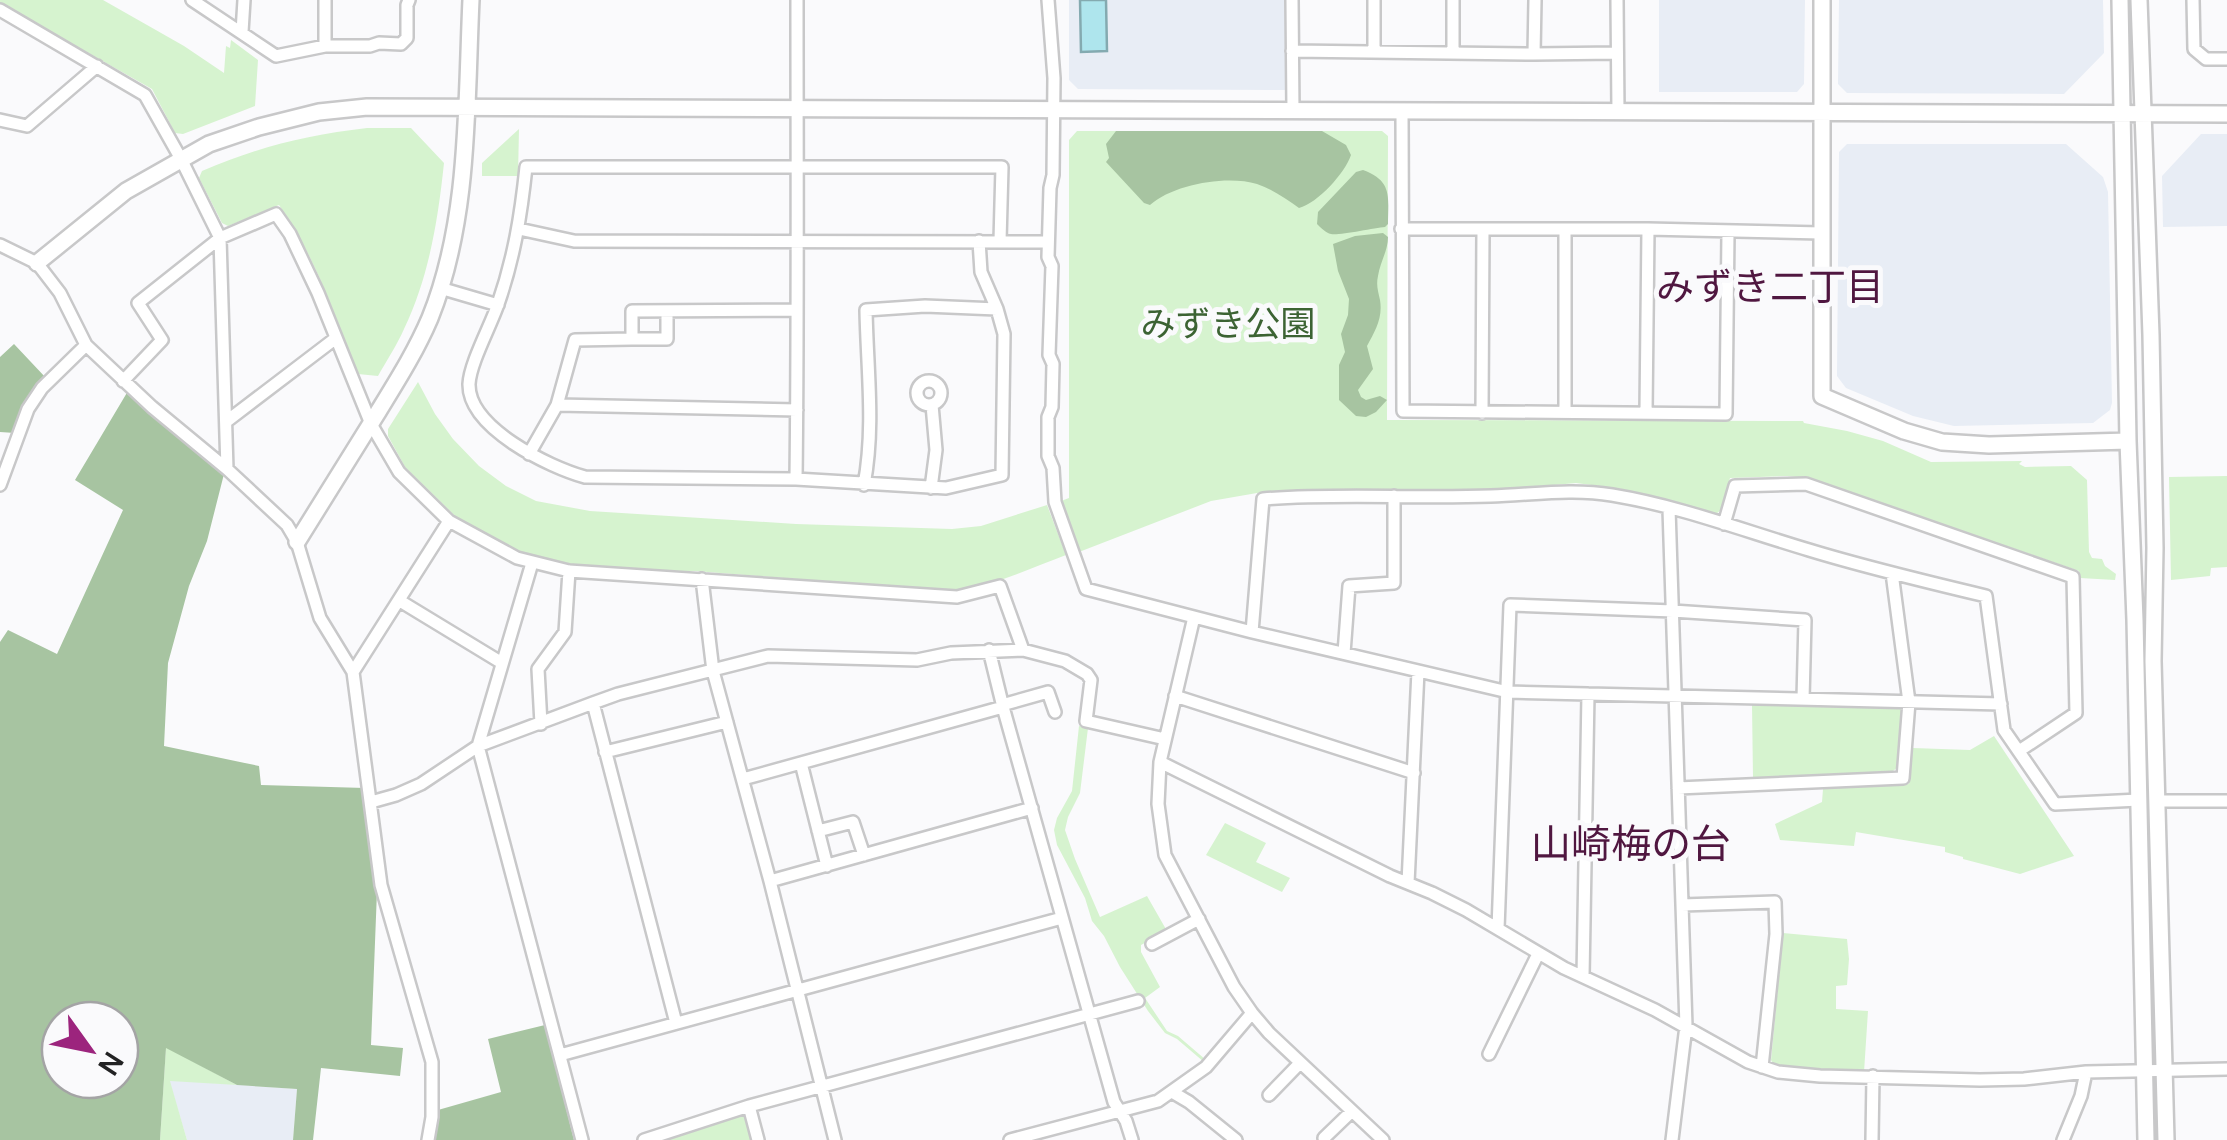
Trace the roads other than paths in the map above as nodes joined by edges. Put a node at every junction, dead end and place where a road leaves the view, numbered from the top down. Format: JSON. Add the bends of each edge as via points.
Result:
{"nodes":[{"id":1,"x":192,"y":0,"type":"edge"},
{"id":2,"x":244,"y":0,"type":"edge"},
{"id":3,"x":325,"y":0,"type":"edge"},
{"id":4,"x":409,"y":0,"type":"edge"},
{"id":5,"x":471,"y":0,"type":"edge"},
{"id":6,"x":797,"y":0,"type":"edge"},
{"id":7,"x":1048,"y":0,"type":"edge"},
{"id":8,"x":1292,"y":0,"type":"edge"},
{"id":9,"x":1374,"y":0,"type":"edge"},
{"id":10,"x":1454,"y":0,"type":"edge"},
{"id":11,"x":1534,"y":0,"type":"edge"},
{"id":12,"x":1617,"y":0,"type":"edge"},
{"id":13,"x":1822,"y":0,"type":"edge"},
{"id":14,"x":2120,"y":0,"type":"edge"},
{"id":15,"x":2139,"y":0,"type":"edge"},
{"id":16,"x":2193,"y":0,"type":"edge"},
{"id":17,"x":0,"y":10,"type":"edge"},
{"id":18,"x":242,"y":32,"type":"junction"},
{"id":19,"x":325,"y":46,"type":"junction"},
{"id":20,"x":1292,"y":51,"type":"junction"},
{"id":21,"x":1374,"y":52,"type":"junction"},
{"id":22,"x":1454,"y":53,"type":"junction"},
{"id":23,"x":1534,"y":54,"type":"junction"},
{"id":24,"x":1617,"y":54,"type":"junction"},
{"id":25,"x":2227,"y":59,"type":"edge"},
{"id":26,"x":97,"y":66,"type":"junction"},
{"id":27,"x":466,"y":108,"type":"junction"},
{"id":28,"x":797,"y":110,"type":"junction"},
{"id":29,"x":1054,"y":111,"type":"junction"},
{"id":30,"x":1293,"y":111,"type":"junction"},
{"id":31,"x":1402,"y":112,"type":"junction"},
{"id":32,"x":1618,"y":112,"type":"junction"},
{"id":33,"x":1822,"y":114,"type":"junction"},
{"id":34,"x":2122,"y":114,"type":"junction"},
{"id":35,"x":2144,"y":114,"type":"junction"},
{"id":36,"x":2227,"y":114,"type":"edge"},
{"id":37,"x":0,"y":120,"type":"edge"},
{"id":38,"x":181,"y":159,"type":"junction"},
{"id":39,"x":796,"y":168,"type":"junction"},
{"id":40,"x":519,"y":229,"type":"junction"},
{"id":41,"x":1401,"y":229,"type":"junction"},
{"id":42,"x":1566,"y":229,"type":"junction"},
{"id":43,"x":1648,"y":229,"type":"junction"},
{"id":44,"x":1482,"y":230,"type":"junction"},
{"id":45,"x":1728,"y":232,"type":"junction"},
{"id":46,"x":1821,"y":232,"type":"junction"},
{"id":47,"x":220,"y":238,"type":"junction"},
{"id":48,"x":797,"y":241,"type":"junction"},
{"id":49,"x":978,"y":241,"type":"junction"},
{"id":50,"x":1000,"y":241,"type":"junction"},
{"id":51,"x":1048,"y":242,"type":"junction"},
{"id":52,"x":0,"y":245,"type":"edge"},
{"id":53,"x":37,"y":263,"type":"junction"},
{"id":54,"x":440,"y":288,"type":"junction"},
{"id":55,"x":498,"y":306,"type":"junction"},
{"id":56,"x":998,"y":309,"type":"junction"},
{"id":57,"x":797,"y":310,"type":"junction"},
{"id":58,"x":667,"y":312,"type":"junction"},
{"id":59,"x":336,"y":338,"type":"junction"},
{"id":60,"x":632,"y":339,"type":"junction"},
{"id":61,"x":86,"y":345,"type":"junction"},
{"id":62,"x":123,"y":380,"type":"junction"},
{"id":63,"x":557,"y":404,"type":"junction"},
{"id":64,"x":932,"y":405,"type":"dead end"},
{"id":65,"x":797,"y":410,"type":"junction"},
{"id":66,"x":1565,"y":412,"type":"junction"},
{"id":67,"x":1646,"y":412,"type":"junction"},
{"id":68,"x":1482,"y":413,"type":"junction"},
{"id":69,"x":227,"y":421,"type":"junction"},
{"id":70,"x":371,"y":424,"type":"junction"},
{"id":71,"x":2128,"y":441,"type":"junction"},
{"id":72,"x":529,"y":454,"type":"junction"},
{"id":73,"x":227,"y":469,"type":"junction"},
{"id":74,"x":796,"y":479,"type":"junction"},
{"id":75,"x":0,"y":485,"type":"edge"},
{"id":76,"x":864,"y":485,"type":"junction"},
{"id":77,"x":931,"y":488,"type":"junction"},
{"id":78,"x":1394,"y":496,"type":"junction"},
{"id":79,"x":1669,"y":509,"type":"junction"},
{"id":80,"x":449,"y":521,"type":"junction"},
{"id":81,"x":1724,"y":524,"type":"junction"},
{"id":82,"x":297,"y":542,"type":"junction"},
{"id":83,"x":532,"y":563,"type":"junction"},
{"id":84,"x":569,"y":570,"type":"junction"},
{"id":85,"x":1892,"y":573,"type":"junction"},
{"id":86,"x":702,"y":579,"type":"junction"},
{"id":87,"x":400,"y":601,"type":"junction"},
{"id":88,"x":1673,"y":612,"type":"junction"},
{"id":89,"x":1194,"y":617,"type":"junction"},
{"id":90,"x":1252,"y":632,"type":"junction"},
{"id":91,"x":989,"y":650,"type":"junction"},
{"id":92,"x":1024,"y":650,"type":"junction"},
{"id":93,"x":1344,"y":653,"type":"junction"},
{"id":94,"x":502,"y":663,"type":"junction"},
{"id":95,"x":713,"y":671,"type":"junction"},
{"id":96,"x":1418,"y":671,"type":"junction"},
{"id":97,"x":353,"y":672,"type":"junction"},
{"id":98,"x":1508,"y":692,"type":"junction"},
{"id":99,"x":1588,"y":694,"type":"junction"},
{"id":100,"x":1175,"y":696,"type":"junction"},
{"id":101,"x":1675,"y":696,"type":"junction"},
{"id":102,"x":1803,"y":699,"type":"junction"},
{"id":103,"x":1910,"y":702,"type":"junction"},
{"id":104,"x":593,"y":703,"type":"junction"},
{"id":105,"x":2001,"y":704,"type":"junction"},
{"id":106,"x":1003,"y":706,"type":"junction"},
{"id":107,"x":1055,"y":712,"type":"dead end"},
{"id":108,"x":727,"y":722,"type":"junction"},
{"id":109,"x":541,"y":724,"type":"junction"},
{"id":110,"x":1165,"y":739,"type":"junction"},
{"id":111,"x":478,"y":746,"type":"junction"},
{"id":112,"x":2019,"y":751,"type":"junction"},
{"id":113,"x":606,"y":752,"type":"junction"},
{"id":114,"x":1160,"y":762,"type":"junction"},
{"id":115,"x":801,"y":763,"type":"junction"},
{"id":116,"x":1414,"y":773,"type":"junction"},
{"id":117,"x":742,"y":779,"type":"junction"},
{"id":118,"x":1678,"y":788,"type":"junction"},
{"id":119,"x":2148,"y":800,"type":"junction"},
{"id":120,"x":2227,"y":801,"type":"edge"},
{"id":121,"x":371,"y":802,"type":"junction"},
{"id":122,"x":1032,"y":808,"type":"junction"},
{"id":123,"x":818,"y":831,"type":"junction"},
{"id":124,"x":864,"y":855,"type":"junction"},
{"id":125,"x":827,"y":866,"type":"junction"},
{"id":126,"x":770,"y":882,"type":"junction"},
{"id":127,"x":1408,"y":883,"type":"junction"},
{"id":128,"x":1682,"y":905,"type":"junction"},
{"id":129,"x":1062,"y":918,"type":"junction"},
{"id":130,"x":1198,"y":919,"type":"junction"},
{"id":131,"x":1498,"y":929,"type":"junction"},
{"id":132,"x":1152,"y":944,"type":"dead end"},
{"id":133,"x":1538,"y":954,"type":"junction"},
{"id":134,"x":1583,"y":976,"type":"junction"},
{"id":135,"x":798,"y":990,"type":"junction"},
{"id":136,"x":1138,"y":1000,"type":"dead end"},
{"id":137,"x":1252,"y":1013,"type":"junction"},
{"id":138,"x":1089,"y":1014,"type":"junction"},
{"id":139,"x":676,"y":1023,"type":"junction"},
{"id":140,"x":1686,"y":1026,"type":"junction"},
{"id":141,"x":560,"y":1054,"type":"junction"},
{"id":142,"x":1489,"y":1054,"type":"dead end"},
{"id":143,"x":1300,"y":1064,"type":"junction"},
{"id":144,"x":1762,"y":1067,"type":"junction"},
{"id":145,"x":2144,"y":1070,"type":"junction"},
{"id":146,"x":2166,"y":1070,"type":"junction"},
{"id":147,"x":2227,"y":1070,"type":"edge"},
{"id":148,"x":2086,"y":1072,"type":"junction"},
{"id":149,"x":1873,"y":1076,"type":"junction"},
{"id":150,"x":821,"y":1086,"type":"junction"},
{"id":151,"x":1172,"y":1092,"type":"junction"},
{"id":152,"x":1269,"y":1095,"type":"dead end"},
{"id":153,"x":749,"y":1106,"type":"junction"},
{"id":154,"x":1120,"y":1111,"type":"junction"},
{"id":155,"x":1350,"y":1112,"type":"junction"},
{"id":156,"x":1324,"y":1138,"type":"edge"},
{"id":157,"x":428,"y":1140,"type":"edge"},
{"id":158,"x":582,"y":1140,"type":"edge"},
{"id":159,"x":644,"y":1140,"type":"edge"},
{"id":160,"x":758,"y":1140,"type":"edge"},
{"id":161,"x":835,"y":1140,"type":"edge"},
{"id":162,"x":1010,"y":1140,"type":"edge"},
{"id":163,"x":1132,"y":1140,"type":"edge"},
{"id":164,"x":1236,"y":1140,"type":"edge"},
{"id":165,"x":1383,"y":1140,"type":"edge"},
{"id":166,"x":1672,"y":1140,"type":"edge"},
{"id":167,"x":1872,"y":1140,"type":"edge"},
{"id":168,"x":2063,"y":1140,"type":"edge"},
{"id":169,"x":2146,"y":1140,"type":"edge"},
{"id":170,"x":2166,"y":1140,"type":"edge"}],
"edges":[{"from":1,"to":18,"type":"street"},
{"from":2,"to":18,"type":"street"},
{"from":3,"to":19,"type":"street"},
{"from":4,"to":19,"type":"street","via":[[401,44]]},
{"from":5,"to":27,"type":"street"},
{"from":6,"to":28,"type":"street"},
{"from":7,"to":29,"type":"street"},
{"from":8,"to":20,"type":"street"},
{"from":9,"to":21,"type":"street"},
{"from":10,"to":22,"type":"street"},
{"from":11,"to":23,"type":"street"},
{"from":12,"to":24,"type":"street"},
{"from":13,"to":33,"type":"street"},
{"from":14,"to":34,"type":"street"},
{"from":15,"to":35,"type":"street"},
{"from":16,"to":25,"type":"street","via":[[2194,49],[2206,58]]},
{"from":17,"to":26,"type":"street"},
{"from":18,"to":19,"type":"street","via":[[276,56]]},
{"from":20,"to":21,"type":"street"},
{"from":20,"to":30,"type":"street"},
{"from":21,"to":22,"type":"street"},
{"from":22,"to":23,"type":"street"},
{"from":23,"to":24,"type":"street"},
{"from":24,"to":32,"type":"street"},
{"from":26,"to":37,"type":"street","via":[[27,126]]},
{"from":26,"to":38,"type":"street","via":[[145,94]]},
{"from":27,"to":28,"type":"street"},
{"from":27,"to":38,"type":"street","via":[[320,112],[259,127]]},
{"from":27,"to":54,"type":"street","via":[[460,193]]},
{"from":28,"to":29,"type":"street"},
{"from":28,"to":39,"type":"street"},
{"from":29,"to":30,"type":"street"},
{"from":29,"to":51,"type":"street"},
{"from":30,"to":31,"type":"street"},
{"from":31,"to":32,"type":"street"},
{"from":31,"to":41,"type":"street"},
{"from":32,"to":33,"type":"street"},
{"from":33,"to":34,"type":"street"},
{"from":33,"to":46,"type":"street"},
{"from":34,"to":35,"type":"street"},
{"from":34,"to":71,"type":"street"},
{"from":35,"to":36,"type":"street"},
{"from":35,"to":119,"type":"street","via":[[2154,469]]},
{"from":38,"to":47,"type":"street"},
{"from":38,"to":53,"type":"street","via":[[126,191]]},
{"from":39,"to":40,"type":"street","via":[[526,167]]},
{"from":39,"to":48,"type":"street"},
{"from":39,"to":50,"type":"street","via":[[1002,167]]},
{"from":40,"to":48,"type":"street","via":[[574,241]]},
{"from":40,"to":55,"type":"street"},
{"from":41,"to":44,"type":"street"},
{"from":41,"to":68,"type":"street","via":[[1403,411]]},
{"from":42,"to":43,"type":"street"},
{"from":42,"to":44,"type":"street"},
{"from":42,"to":66,"type":"street"},
{"from":43,"to":45,"type":"street"},
{"from":43,"to":67,"type":"street"},
{"from":44,"to":68,"type":"street"},
{"from":45,"to":46,"type":"street"},
{"from":45,"to":67,"type":"street","via":[[1726,414]]},
{"from":46,"to":71,"type":"street","via":[[1822,396],[1942,442]]},
{"from":47,"to":59,"type":"street","via":[[276,214]]},
{"from":47,"to":62,"type":"street","via":[[138,304],[162,340]]},
{"from":47,"to":69,"type":"street"},
{"from":48,"to":49,"type":"street"},
{"from":48,"to":57,"type":"street"},
{"from":49,"to":50,"type":"street"},
{"from":49,"to":56,"type":"street","via":[[981,272]]},
{"from":50,"to":51,"type":"street"},
{"from":51,"to":89,"type":"street","via":[[1048,456],[1055,502],[1086,589]]},
{"from":52,"to":53,"type":"street"},
{"from":53,"to":61,"type":"street"},
{"from":54,"to":55,"type":"street"},
{"from":54,"to":70,"type":"street","via":[[417,345]]},
{"from":55,"to":72,"type":"street","via":[[469,382],[471,397],[503,436]]},
{"from":56,"to":76,"type":"street","via":[[866,310],[870,421]]},
{"from":56,"to":77,"type":"street","via":[[1004,334],[1002,475]]},
{"from":57,"to":58,"type":"street"},
{"from":57,"to":65,"type":"street"},
{"from":58,"to":60,"type":"street","via":[[667,339]]},
{"from":58,"to":60,"type":"street","via":[[632,311]]},
{"from":59,"to":69,"type":"street"},
{"from":59,"to":70,"type":"street"},
{"from":60,"to":63,"type":"street","via":[[575,340]]},
{"from":61,"to":62,"type":"street"},
{"from":61,"to":75,"type":"street","via":[[28,409]]},
{"from":62,"to":73,"type":"street"},
{"from":63,"to":65,"type":"street"},
{"from":63,"to":72,"type":"street"},
{"from":64,"to":77,"type":"street"},
{"from":65,"to":74,"type":"street"},
{"from":66,"to":67,"type":"street"},
{"from":66,"to":68,"type":"street"},
{"from":69,"to":73,"type":"street"},
{"from":70,"to":80,"type":"street","via":[[399,472]]},
{"from":70,"to":82,"type":"street"},
{"from":71,"to":119,"type":"street"},
{"from":72,"to":74,"type":"street","via":[[596,478]]},
{"from":73,"to":82,"type":"street"},
{"from":74,"to":76,"type":"street"},
{"from":76,"to":77,"type":"street"},
{"from":78,"to":79,"type":"street","via":[[1586,491]]},
{"from":78,"to":90,"type":"street","via":[[1263,499]]},
{"from":78,"to":93,"type":"street","via":[[1394,583],[1349,586]]},
{"from":79,"to":81,"type":"street"},
{"from":79,"to":88,"type":"street"},
{"from":80,"to":83,"type":"street"},
{"from":80,"to":87,"type":"street"},
{"from":81,"to":85,"type":"street"},
{"from":81,"to":112,"type":"street","via":[[1736,486],[1806,484],[2073,577],[2076,713]]},
{"from":82,"to":97,"type":"street","via":[[320,618]]},
{"from":83,"to":84,"type":"street"},
{"from":83,"to":94,"type":"street"},
{"from":84,"to":86,"type":"street"},
{"from":84,"to":109,"type":"street","via":[[565,632],[538,669]]},
{"from":85,"to":103,"type":"street"},
{"from":85,"to":105,"type":"street","via":[[1986,596]]},
{"from":86,"to":92,"type":"street","via":[[956,597],[1000,586]]},
{"from":86,"to":95,"type":"street"},
{"from":87,"to":94,"type":"street"},
{"from":87,"to":97,"type":"street"},
{"from":88,"to":98,"type":"street","via":[[1510,606]]},
{"from":88,"to":101,"type":"street"},
{"from":88,"to":102,"type":"street","via":[[1805,620]]},
{"from":89,"to":90,"type":"street"},
{"from":89,"to":100,"type":"street"},
{"from":90,"to":93,"type":"street"},
{"from":91,"to":92,"type":"street"},
{"from":91,"to":95,"type":"street","via":[[917,660],[768,656]]},
{"from":91,"to":106,"type":"street"},
{"from":92,"to":110,"type":"street","via":[[1087,674],[1086,720]]},
{"from":93,"to":96,"type":"street"},
{"from":94,"to":111,"type":"street"},
{"from":95,"to":104,"type":"street"},
{"from":95,"to":108,"type":"street"},
{"from":96,"to":98,"type":"street"},
{"from":96,"to":116,"type":"street"},
{"from":97,"to":121,"type":"street"},
{"from":98,"to":99,"type":"street"},
{"from":98,"to":131,"type":"street"},
{"from":99,"to":101,"type":"street"},
{"from":99,"to":134,"type":"street"},
{"from":100,"to":110,"type":"street"},
{"from":100,"to":116,"type":"street"},
{"from":101,"to":102,"type":"street"},
{"from":101,"to":118,"type":"street"},
{"from":102,"to":103,"type":"street"},
{"from":103,"to":105,"type":"street"},
{"from":103,"to":118,"type":"street","via":[[1903,778]]},
{"from":104,"to":109,"type":"street"},
{"from":104,"to":113,"type":"street"},
{"from":105,"to":112,"type":"street","via":[[2004,730]]},
{"from":106,"to":107,"type":"street","via":[[1048,692]]},
{"from":106,"to":115,"type":"street"},
{"from":106,"to":122,"type":"street"},
{"from":108,"to":113,"type":"street"},
{"from":108,"to":117,"type":"street"},
{"from":109,"to":111,"type":"street"},
{"from":110,"to":114,"type":"street"},
{"from":111,"to":121,"type":"street","via":[[421,784]]},
{"from":111,"to":141,"type":"street"},
{"from":112,"to":119,"type":"street","via":[[2055,804]]},
{"from":113,"to":139,"type":"street"},
{"from":114,"to":127,"type":"street"},
{"from":114,"to":130,"type":"street","via":[[1165,855]]},
{"from":115,"to":117,"type":"street"},
{"from":115,"to":123,"type":"street"},
{"from":116,"to":127,"type":"street"},
{"from":117,"to":126,"type":"street"},
{"from":118,"to":128,"type":"street"},
{"from":119,"to":120,"type":"street"},
{"from":119,"to":145,"type":"street"},
{"from":119,"to":146,"type":"street"},
{"from":121,"to":157,"type":"street","via":[[381,885],[432,1062]]},
{"from":122,"to":124,"type":"street"},
{"from":122,"to":129,"type":"street"},
{"from":123,"to":124,"type":"street","via":[[853,822]]},
{"from":123,"to":125,"type":"street"},
{"from":124,"to":125,"type":"street"},
{"from":125,"to":126,"type":"street"},
{"from":126,"to":135,"type":"street"},
{"from":127,"to":131,"type":"street"},
{"from":128,"to":140,"type":"street"},
{"from":128,"to":144,"type":"street","via":[[1775,902]]},
{"from":129,"to":135,"type":"street"},
{"from":129,"to":138,"type":"street"},
{"from":130,"to":132,"type":"street"},
{"from":130,"to":137,"type":"street"},
{"from":131,"to":133,"type":"street"},
{"from":133,"to":134,"type":"street"},
{"from":133,"to":142,"type":"street"},
{"from":134,"to":140,"type":"street"},
{"from":135,"to":139,"type":"street"},
{"from":135,"to":150,"type":"street"},
{"from":136,"to":138,"type":"street"},
{"from":137,"to":143,"type":"street"},
{"from":137,"to":151,"type":"street","via":[[1206,1067]]},
{"from":138,"to":150,"type":"street"},
{"from":138,"to":154,"type":"street"},
{"from":139,"to":141,"type":"street"},
{"from":140,"to":144,"type":"street"},
{"from":140,"to":166,"type":"street"},
{"from":141,"to":158,"type":"street"},
{"from":143,"to":152,"type":"street"},
{"from":143,"to":155,"type":"street"},
{"from":144,"to":149,"type":"street"},
{"from":145,"to":146,"type":"street"},
{"from":145,"to":148,"type":"street"},
{"from":145,"to":169,"type":"street"},
{"from":146,"to":147,"type":"street"},
{"from":146,"to":170,"type":"street"},
{"from":148,"to":149,"type":"street","via":[[2024,1079]]},
{"from":148,"to":168,"type":"street"},
{"from":149,"to":167,"type":"street"},
{"from":150,"to":153,"type":"street"},
{"from":150,"to":161,"type":"street"},
{"from":151,"to":154,"type":"street"},
{"from":151,"to":164,"type":"street"},
{"from":153,"to":159,"type":"street"},
{"from":153,"to":160,"type":"street"},
{"from":154,"to":162,"type":"street"},
{"from":154,"to":163,"type":"street"},
{"from":155,"to":156,"type":"street"},
{"from":155,"to":165,"type":"street"}]}
